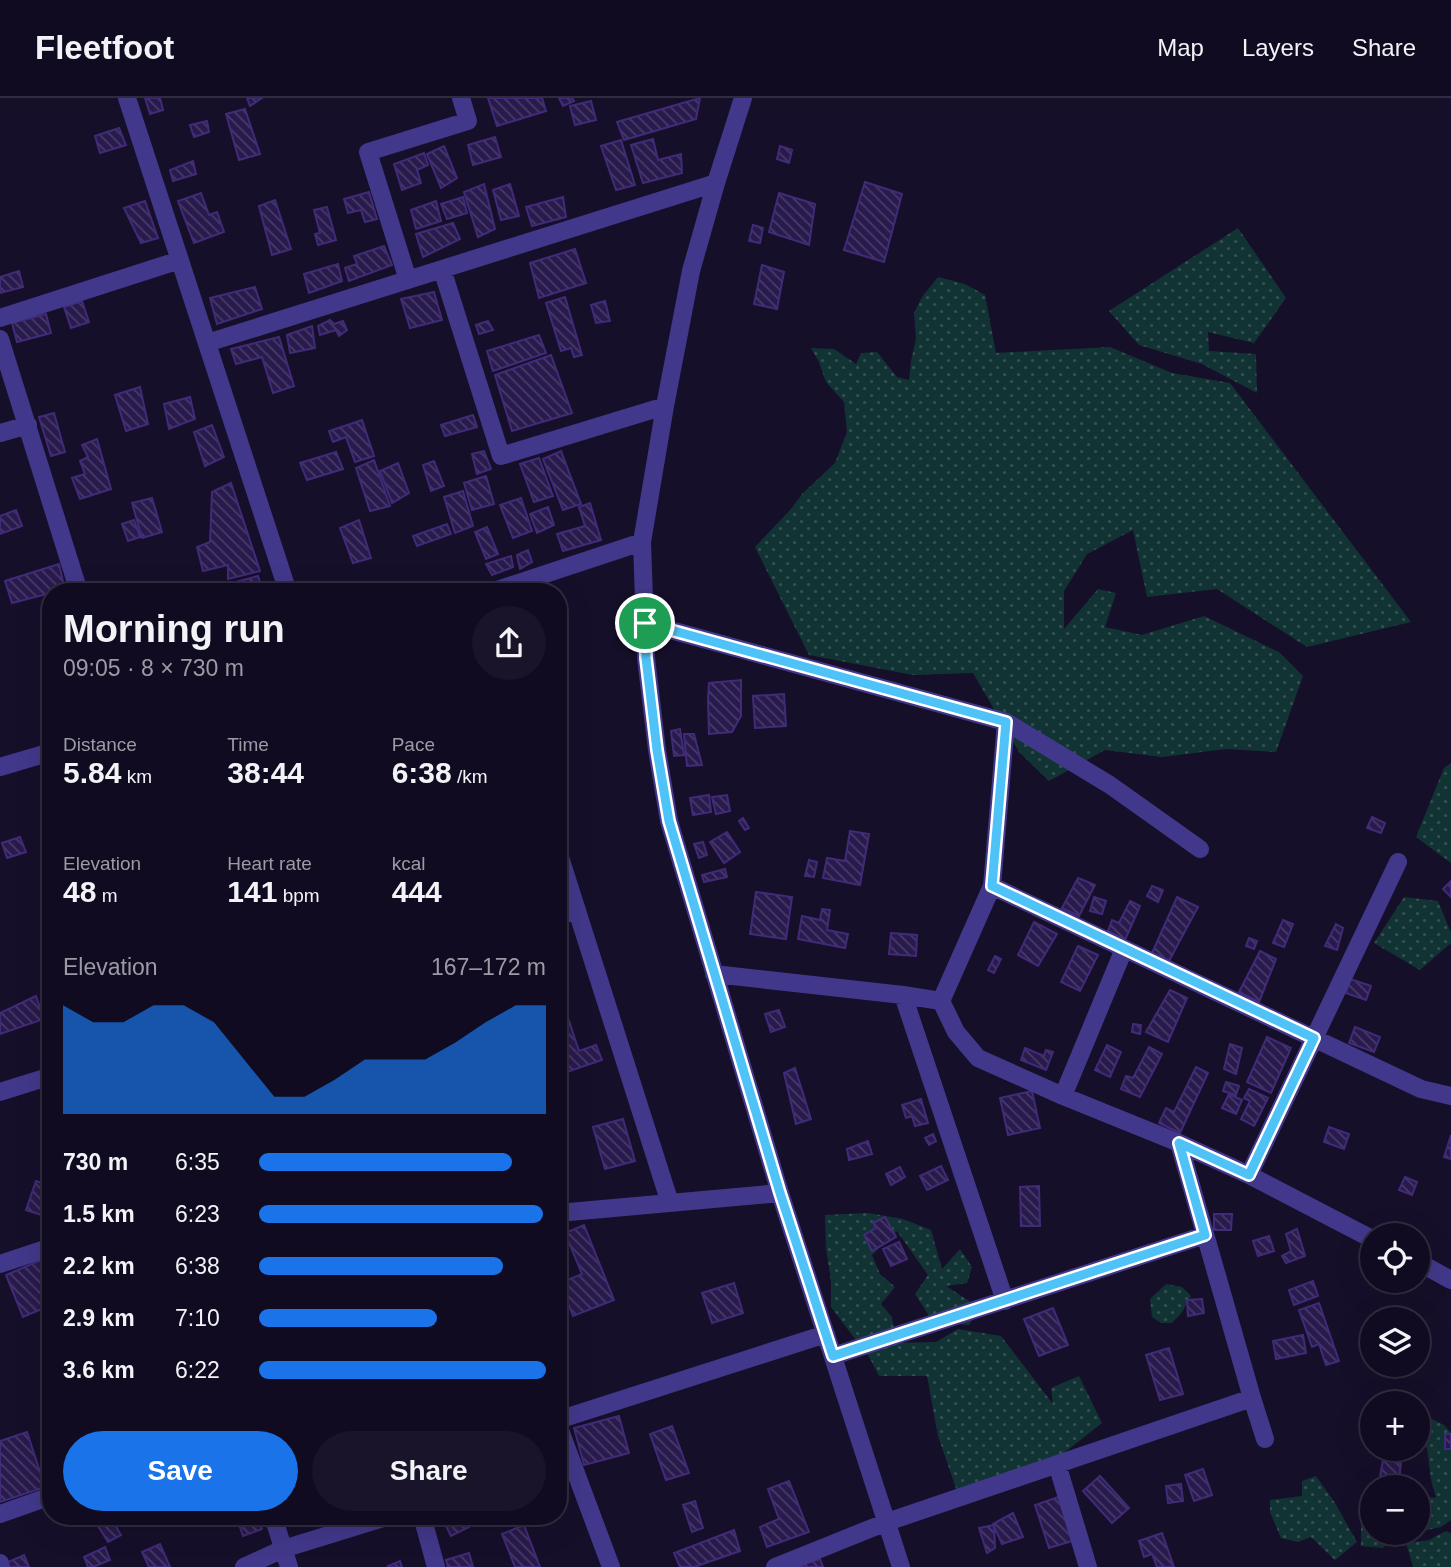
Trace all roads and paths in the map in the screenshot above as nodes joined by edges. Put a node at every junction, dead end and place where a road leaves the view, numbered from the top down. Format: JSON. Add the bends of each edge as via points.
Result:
{"nodes":[{"id":1,"x":127,"y":98,"type":"edge"},
{"id":2,"x":461,"y":98,"type":"edge"},
{"id":3,"x":743,"y":98,"type":"edge"},
{"id":4,"x":716,"y":183,"type":"junction"},
{"id":5,"x":180,"y":260,"type":"junction"},
{"id":6,"x":442,"y":269,"type":"junction"},
{"id":7,"x":408,"y":279,"type":"junction"},
{"id":8,"x":0,"y":318,"type":"edge"},
{"id":9,"x":0,"y":339,"type":"edge"},
{"id":10,"x":207,"y":343,"type":"junction"},
{"id":11,"x":665,"y":406,"type":"junction"},
{"id":12,"x":28,"y":425,"type":"junction"},
{"id":13,"x":0,"y":433,"type":"edge"},
{"id":14,"x":642,"y":542,"type":"junction"},
{"id":15,"x":76,"y":583,"type":"edge"},
{"id":16,"x":285,"y":583,"type":"edge"},
{"id":17,"x":518,"y":583,"type":"edge"},
{"id":18,"x":645,"y":623,"type":"junction"},
{"id":19,"x":1006,"y":722,"type":"junction"},
{"id":20,"x":42,"y":755,"type":"edge"},
{"id":21,"x":0,"y":767,"type":"edge"},
{"id":22,"x":1200,"y":849,"type":"dead end"},
{"id":23,"x":1398,"y":862,"type":"dead end"},
{"id":24,"x":567,"y":879,"type":"edge"},
{"id":25,"x":992,"y":886,"type":"junction"},
{"id":26,"x":577,"y":910,"type":"junction"},
{"id":27,"x":567,"y":913,"type":"edge"},
{"id":28,"x":1124,"y":949,"type":"junction"},
{"id":29,"x":714,"y":974,"type":"junction"},
{"id":30,"x":903,"y":995,"type":"junction"},
{"id":31,"x":941,"y":1001,"type":"junction"},
{"id":32,"x":1314,"y":1038,"type":"junction"},
{"id":33,"x":42,"y":1079,"type":"edge"},
{"id":34,"x":0,"y":1092,"type":"edge"},
{"id":35,"x":1063,"y":1096,"type":"junction"},
{"id":36,"x":1451,"y":1096,"type":"edge"},
{"id":37,"x":1179,"y":1143,"type":"junction"},
{"id":38,"x":1249,"y":1175,"type":"junction"},
{"id":39,"x":780,"y":1193,"type":"junction"},
{"id":40,"x":670,"y":1203,"type":"junction"},
{"id":41,"x":567,"y":1212,"type":"edge"},
{"id":42,"x":1360,"y":1233,"type":"edge"},
{"id":43,"x":1205,"y":1235,"type":"junction"},
{"id":44,"x":42,"y":1250,"type":"edge"},
{"id":45,"x":0,"y":1264,"type":"edge"},
{"id":46,"x":1430,"y":1269,"type":"edge"},
{"id":47,"x":1451,"y":1280,"type":"edge"},
{"id":48,"x":1005,"y":1301,"type":"junction"},
{"id":49,"x":826,"y":1334,"type":"junction"},
{"id":50,"x":833,"y":1356,"type":"junction"},
{"id":51,"x":1252,"y":1398,"type":"junction"},
{"id":52,"x":567,"y":1419,"type":"edge"},
{"id":53,"x":1265,"y":1439,"type":"dead end"},
{"id":54,"x":567,"y":1447,"type":"edge"},
{"id":55,"x":1058,"y":1464,"type":"junction"},
{"id":56,"x":42,"y":1499,"type":"edge"},
{"id":57,"x":0,"y":1514,"type":"edge"},
{"id":58,"x":887,"y":1522,"type":"junction"},
{"id":59,"x":276,"y":1525,"type":"edge"},
{"id":60,"x":361,"y":1525,"type":"edge"},
{"id":61,"x":424,"y":1525,"type":"edge"},
{"id":62,"x":283,"y":1549,"type":"junction"},
{"id":63,"x":244,"y":1567,"type":"edge"},
{"id":64,"x":289,"y":1567,"type":"edge"},
{"id":65,"x":436,"y":1567,"type":"edge"},
{"id":66,"x":611,"y":1567,"type":"edge"},
{"id":67,"x":775,"y":1567,"type":"edge"},
{"id":68,"x":901,"y":1567,"type":"edge"},
{"id":69,"x":1088,"y":1567,"type":"edge"}],
"edges":[{"from":1,"to":5,"type":"street"},
{"from":2,"to":7,"type":"street","via":[[468,121],[368,152]]},
{"from":3,"to":4,"type":"street"},
{"from":4,"to":6,"type":"street"},
{"from":4,"to":11,"type":"street","via":[[691,271]]},
{"from":5,"to":8,"type":"street"},
{"from":5,"to":10,"type":"street"},
{"from":6,"to":7,"type":"street"},
{"from":6,"to":11,"type":"street","via":[[501,457]]},
{"from":7,"to":10,"type":"street"},
{"from":9,"to":12,"type":"street"},
{"from":10,"to":16,"type":"street"},
{"from":11,"to":14,"type":"street"},
{"from":12,"to":13,"type":"street"},
{"from":12,"to":15,"type":"street"},
{"from":14,"to":17,"type":"street"},
{"from":14,"to":18,"type":"street"},
{"from":18,"to":19,"type":"street"},
{"from":18,"to":29,"type":"street","via":[[652,710],[669,821]]},
{"from":19,"to":22,"type":"street","via":[[1110,785]]},
{"from":19,"to":25,"type":"street"},
{"from":20,"to":21,"type":"street"},
{"from":23,"to":32,"type":"street"},
{"from":24,"to":26,"type":"street"},
{"from":25,"to":28,"type":"street"},
{"from":25,"to":31,"type":"street"},
{"from":26,"to":27,"type":"street"},
{"from":26,"to":40,"type":"street"},
{"from":28,"to":32,"type":"street"},
{"from":28,"to":35,"type":"street"},
{"from":29,"to":30,"type":"street"},
{"from":29,"to":39,"type":"street"},
{"from":30,"to":31,"type":"street"},
{"from":30,"to":48,"type":"street"},
{"from":31,"to":35,"type":"street","via":[[956,1032],[978,1058]]},
{"from":32,"to":36,"type":"street","via":[[1421,1089]]},
{"from":32,"to":38,"type":"street"},
{"from":33,"to":34,"type":"street"},
{"from":35,"to":37,"type":"street"},
{"from":37,"to":38,"type":"street"},
{"from":37,"to":43,"type":"street"},
{"from":38,"to":42,"type":"street"},
{"from":39,"to":40,"type":"street"},
{"from":39,"to":49,"type":"street"},
{"from":40,"to":41,"type":"street"},
{"from":43,"to":48,"type":"street"},
{"from":43,"to":51,"type":"street"},
{"from":44,"to":45,"type":"street"},
{"from":46,"to":47,"type":"street"},
{"from":48,"to":50,"type":"street"},
{"from":49,"to":50,"type":"street"},
{"from":49,"to":52,"type":"street"},
{"from":50,"to":58,"type":"street"},
{"from":51,"to":53,"type":"street"},
{"from":51,"to":55,"type":"street"},
{"from":54,"to":66,"type":"street"},
{"from":55,"to":58,"type":"street"},
{"from":55,"to":69,"type":"street"},
{"from":56,"to":57,"type":"street"},
{"from":58,"to":67,"type":"street"},
{"from":58,"to":68,"type":"street"},
{"from":59,"to":62,"type":"street"},
{"from":60,"to":62,"type":"street"},
{"from":61,"to":65,"type":"street"},
{"from":62,"to":63,"type":"street"},
{"from":62,"to":64,"type":"street"}]}
